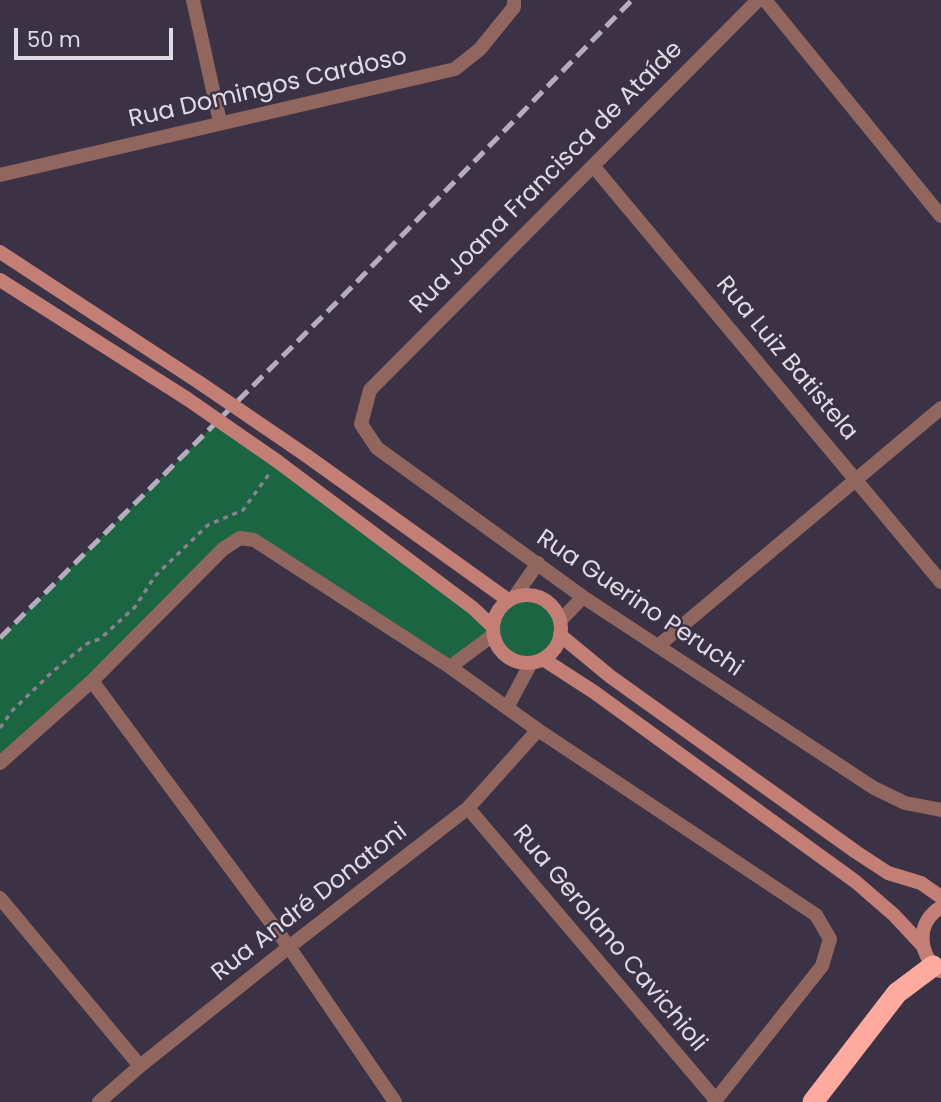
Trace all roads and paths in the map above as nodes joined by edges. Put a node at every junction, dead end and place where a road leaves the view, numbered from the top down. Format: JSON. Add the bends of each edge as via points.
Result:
{"nodes":[{"id":1,"x":193,"y":0,"type":"edge"},
{"id":2,"x":514,"y":0,"type":"edge"},
{"id":3,"x":758,"y":0,"type":"edge"},
{"id":4,"x":765,"y":0,"type":"edge"},
{"id":5,"x":220,"y":122,"type":"junction"},
{"id":6,"x":594,"y":167,"type":"junction"},
{"id":7,"x":0,"y":175,"type":"edge"},
{"id":8,"x":941,"y":216,"type":"edge"},
{"id":9,"x":0,"y":252,"type":"edge"},
{"id":10,"x":0,"y":279,"type":"edge"},
{"id":11,"x":370,"y":390,"type":"joint"},
{"id":12,"x":941,"y":408,"type":"edge"},
{"id":13,"x":275,"y":465,"type":"junction"},
{"id":14,"x":857,"y":479,"type":"junction"},
{"id":15,"x":538,"y":563,"type":"junction"},
{"id":16,"x":941,"y":582,"type":"edge"},
{"id":17,"x":583,"y":597,"type":"junction"},
{"id":18,"x":512,"y":598,"type":"junction"},
{"id":19,"x":560,"y":628,"type":"junction"},
{"id":20,"x":493,"y":630,"type":"junction"},
{"id":21,"x":658,"y":646,"type":"junction"},
{"id":22,"x":537,"y":661,"type":"junction"},
{"id":23,"x":450,"y":667,"type":"junction"},
{"id":24,"x":92,"y":681,"type":"junction"},
{"id":25,"x":508,"y":706,"type":"junction"},
{"id":26,"x":0,"y":728,"type":"edge"},
{"id":27,"x":538,"y":730,"type":"junction"},
{"id":28,"x":0,"y":763,"type":"edge"},
{"id":29,"x":468,"y":808,"type":"junction"},
{"id":30,"x":941,"y":810,"type":"edge"},
{"id":31,"x":941,"y":897,"type":"edge"},
{"id":32,"x":0,"y":898,"type":"edge"},
{"id":33,"x":941,"y":907,"type":"edge"},
{"id":34,"x":922,"y":945,"type":"junction"},
{"id":35,"x":289,"y":947,"type":"junction"},
{"id":36,"x":937,"y":969,"type":"edge"},
{"id":37,"x":140,"y":1066,"type":"junction"},
{"id":38,"x":715,"y":1101,"type":"edge"},
{"id":39,"x":99,"y":1102,"type":"edge"},
{"id":40,"x":395,"y":1102,"type":"edge"},
{"id":41,"x":813,"y":1102,"type":"edge"}],
"edges":[{"from":1,"to":5,"type":"street"},
{"from":2,"to":5,"type":"street","name":"Rua Domingos Cardoso","via":[[514,7],[480,50],[455,69]]},
{"from":3,"to":6,"type":"street","name":"Rua Joana Francisca de Ataíde"},
{"from":4,"to":8,"type":"street"},
{"from":5,"to":7,"type":"street","name":"Rua Domingos Cardoso"},
{"from":6,"to":11,"type":"street","name":"Rua Joana Francisca de Ataíde"},
{"from":6,"to":14,"type":"street","name":"Rua Luiz Batistela"},
{"from":9,"to":18,"type":"main road","bridge":true},
{"from":10,"to":13,"type":"main road","bridge":true,"via":[[186,398]]},
{"from":11,"to":15,"type":"street","name":"Rua Guerino Peruchi","via":[[361,424],[377,448]]},
{"from":12,"to":14,"type":"street"},
{"from":13,"to":20,"type":"main road","via":[[473,608]]},
{"from":13,"to":26,"type":"path","via":[[243,510],[208,525],[155,576],[135,607],[100,639],[88,643],[52,672]]},
{"from":14,"to":16,"type":"street","name":"Rua Luiz Batistela"},
{"from":14,"to":21,"type":"street"},
{"from":15,"to":17,"type":"street","name":"Rua Guerino Peruchi"},
{"from":15,"to":18,"type":"street"},
{"from":17,"to":19,"type":"street"},
{"from":17,"to":21,"type":"street","name":"Rua Guerino Peruchi"},
{"from":18,"to":19,"type":"main road","via":[[527,594],[547,601]]},
{"from":18,"to":20,"type":"main road","via":[[497,611]]},
{"from":19,"to":22,"type":"main road","via":[[551,653]]},
{"from":19,"to":31,"type":"main road","via":[[611,677],[856,852],[888,873],[921,883]]},
{"from":20,"to":22,"type":"main road","via":[[499,650],[508,658],[519,663]]},
{"from":20,"to":23,"type":"street"},
{"from":21,"to":30,"type":"street","name":"Rua Guerino Peruchi","via":[[874,788],[905,803]]},
{"from":22,"to":25,"type":"street"},
{"from":22,"to":34,"type":"main road","via":[[594,692],[856,882]]},
{"from":23,"to":24,"type":"street","via":[[254,540],[240,538],[223,549]]},
{"from":23,"to":25,"type":"street"},
{"from":24,"to":28,"type":"street"},
{"from":24,"to":35,"type":"street"},
{"from":25,"to":27,"type":"street"},
{"from":27,"to":29,"type":"street","name":"Rua André Donatoni"},
{"from":27,"to":38,"type":"street","via":[[801,904],[816,915],[830,940],[822,966]]},
{"from":29,"to":35,"type":"street","name":"Rua André Donatoni"},
{"from":29,"to":38,"type":"street","name":"Rua Gerolano Cavichioli"},
{"from":32,"to":37,"type":"street"},
{"from":33,"to":34,"type":"main road","via":[[926,921]]},
{"from":34,"to":36,"type":"main road"},
{"from":35,"to":37,"type":"street","name":"Rua André Donatoni"},
{"from":35,"to":40,"type":"street"},
{"from":36,"to":41,"type":"highway","via":[[897,993]]},
{"from":37,"to":39,"type":"street","name":"Rua André Donatoni"}]}
